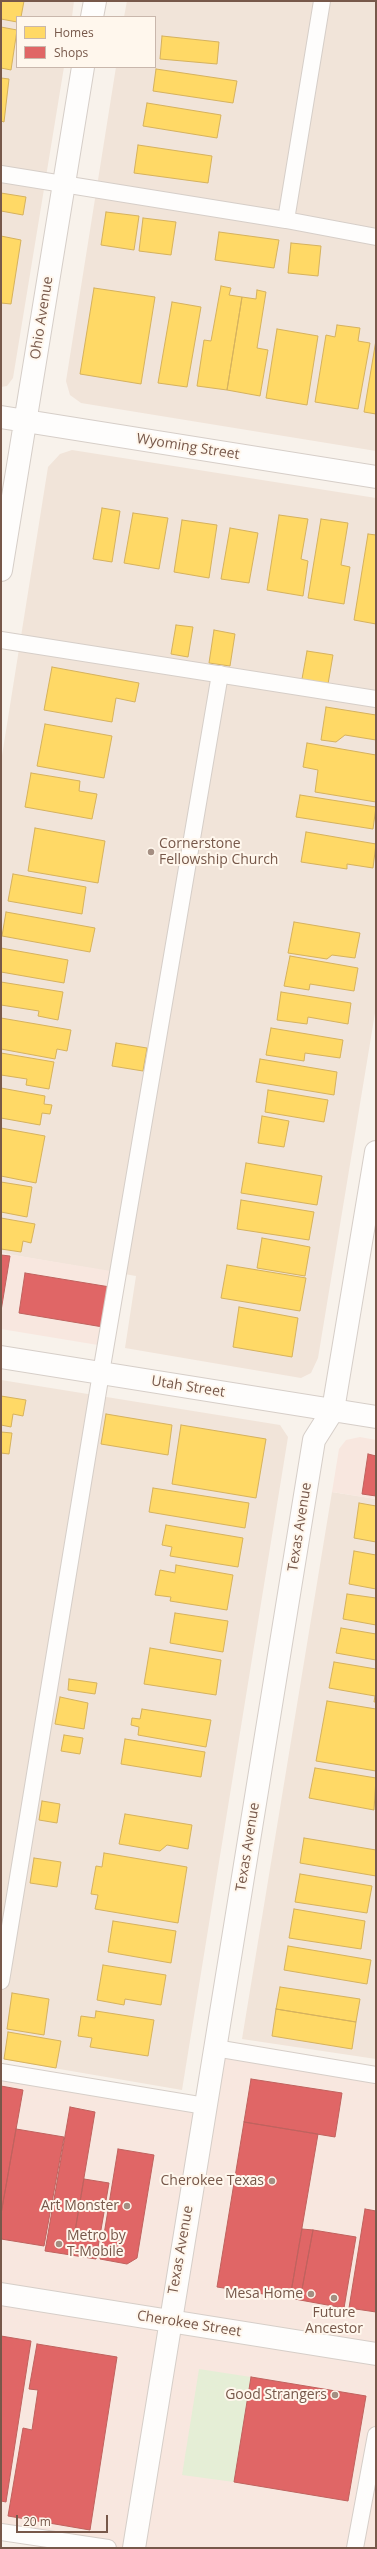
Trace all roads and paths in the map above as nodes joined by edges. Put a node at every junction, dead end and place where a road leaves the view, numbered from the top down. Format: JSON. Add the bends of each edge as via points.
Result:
{"nodes":[{"id":1,"x":95,"y":1,"type":"edge"},
{"id":2,"x":322,"y":1,"type":"edge"},
{"id":3,"x":92,"y":16,"type":"edge"},
{"id":4,"x":83,"y":68,"type":"edge"},
{"id":5,"x":1,"y":174,"type":"edge"},
{"id":6,"x":63,"y":184,"type":"junction"},
{"id":7,"x":286,"y":220,"type":"junction"},
{"id":8,"x":376,"y":237,"type":"edge"},
{"id":9,"x":1,"y":417,"type":"edge"},
{"id":10,"x":25,"y":421,"type":"junction"},
{"id":11,"x":376,"y":477,"type":"edge"},
{"id":12,"x":1,"y":570,"type":"edge"},
{"id":13,"x":1,"y":640,"type":"edge"},
{"id":14,"x":220,"y":674,"type":"junction"},
{"id":15,"x":376,"y":700,"type":"edge"},
{"id":16,"x":376,"y":1152,"type":"edge"},
{"id":17,"x":1,"y":1357,"type":"edge"},
{"id":18,"x":101,"y":1373,"type":"junction"},
{"id":19,"x":333,"y":1410,"type":"junction"},
{"id":20,"x":376,"y":1417,"type":"edge"},
{"id":21,"x":1,"y":1981,"type":"edge"},
{"id":22,"x":215,"y":2048,"type":"junction"},
{"id":23,"x":1,"y":2072,"type":"edge"},
{"id":24,"x":376,"y":2075,"type":"edge"},
{"id":25,"x":205,"y":2106,"type":"junction"},
{"id":26,"x":1,"y":2294,"type":"edge"},
{"id":27,"x":169,"y":2321,"type":"junction"},
{"id":28,"x":376,"y":2354,"type":"edge"},
{"id":29,"x":376,"y":2435,"type":"edge"},
{"id":30,"x":1,"y":2532,"type":"edge"},
{"id":31,"x":108,"y":2548,"type":"edge"},
{"id":32,"x":134,"y":2548,"type":"edge"},
{"id":33,"x":355,"y":2548,"type":"edge"}],
"edges":[{"from":1,"to":3,"type":"street"},
{"from":2,"to":7,"type":"lane"},
{"from":4,"to":6,"type":"street","name":"Ohio Avenue"},
{"from":5,"to":6,"type":"lane"},
{"from":6,"to":7,"type":"lane"},
{"from":6,"to":10,"type":"street","name":"Ohio Avenue"},
{"from":7,"to":8,"type":"lane"},
{"from":9,"to":10,"type":"street","name":"Wyoming Street"},
{"from":10,"to":11,"type":"street","name":"Wyoming Street"},
{"from":10,"to":12,"type":"street","name":"Ohio Avenue"},
{"from":13,"to":14,"type":"lane"},
{"from":14,"to":15,"type":"lane"},
{"from":14,"to":18,"type":"lane"},
{"from":16,"to":19,"type":"street","name":"Texas Avenue"},
{"from":17,"to":18,"type":"street","name":"Utah Street"},
{"from":18,"to":19,"type":"street","name":"Utah Street"},
{"from":18,"to":21,"type":"lane"},
{"from":19,"to":20,"type":"street","name":"Utah Street"},
{"from":19,"to":22,"type":"street","name":"Texas Avenue","via":[[314,1440]]},
{"from":22,"to":24,"type":"lane"},
{"from":22,"to":25,"type":"street","name":"Texas Avenue"},
{"from":23,"to":25,"type":"lane"},
{"from":25,"to":27,"type":"street","name":"Texas Avenue"},
{"from":26,"to":27,"type":"street","name":"Cherokee Street"},
{"from":27,"to":28,"type":"street","name":"Cherokee Street"},
{"from":27,"to":32,"type":"street","name":"Texas Avenue"},
{"from":29,"to":33,"type":"lane"},
{"from":30,"to":31,"type":"lane"}]}
